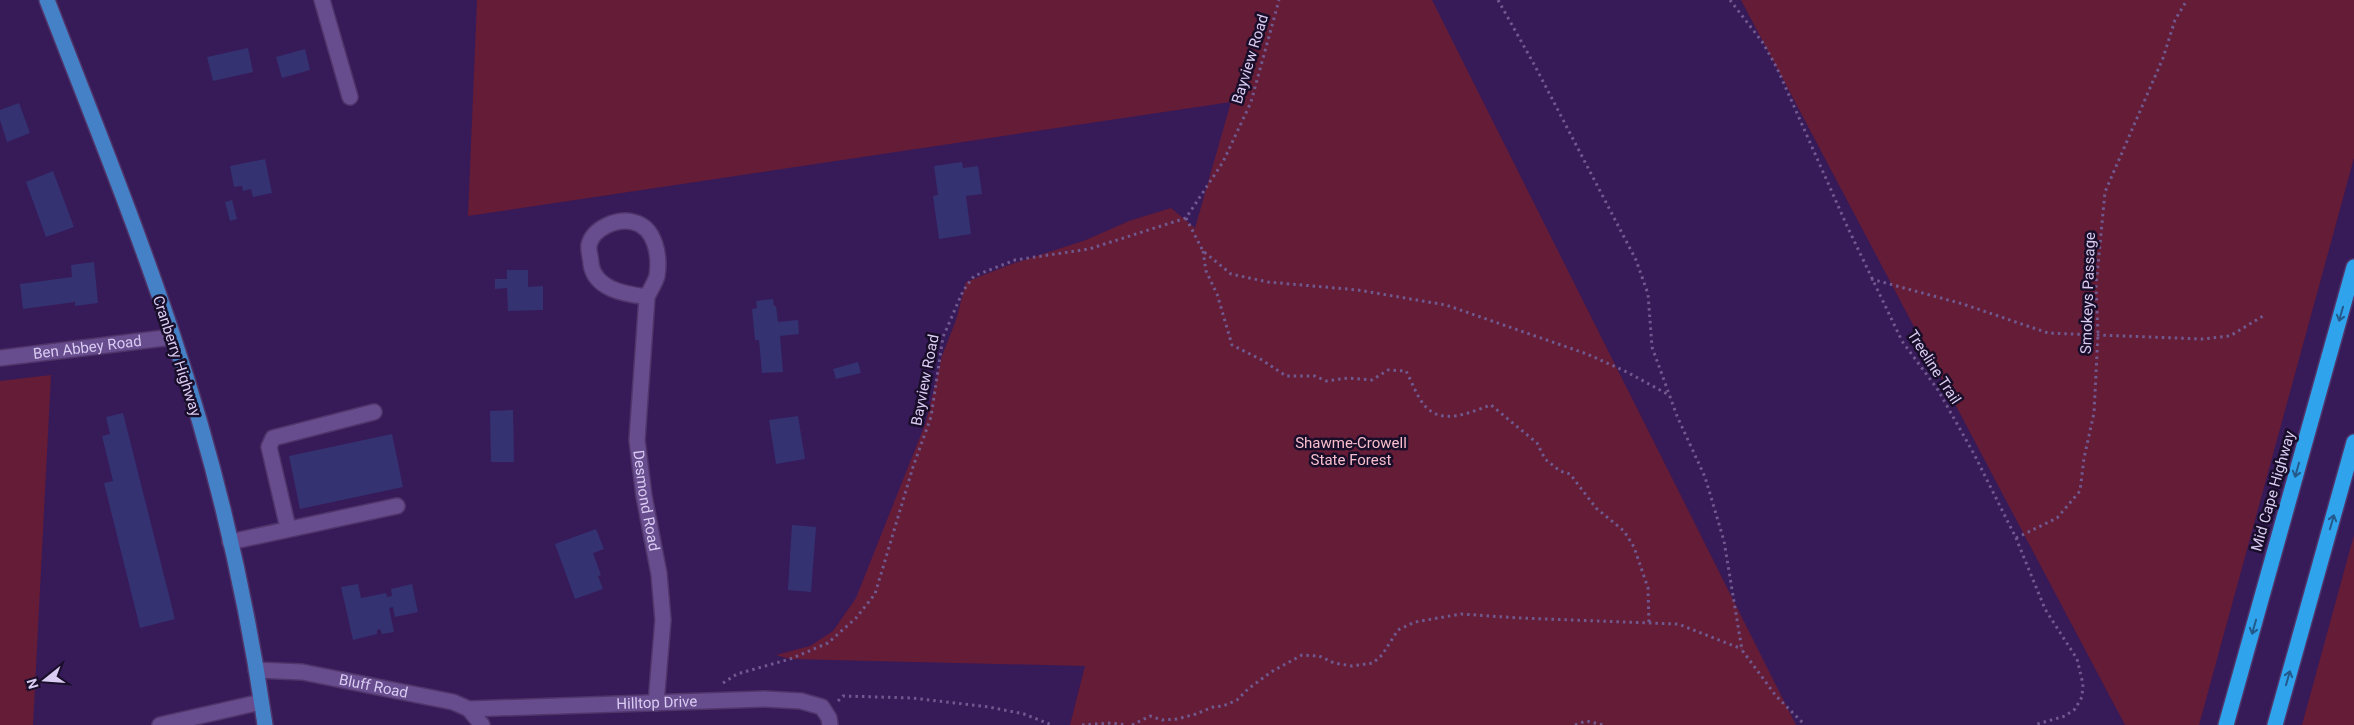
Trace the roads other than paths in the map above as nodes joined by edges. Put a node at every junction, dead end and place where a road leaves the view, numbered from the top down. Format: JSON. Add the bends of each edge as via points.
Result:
{"nodes":[{"id":1,"x":47,"y":0,"type":"edge"},
{"id":2,"x":322,"y":0,"type":"edge"},
{"id":3,"x":350,"y":97,"type":"dead end"},
{"id":4,"x":2354,"y":267,"type":"edge"},
{"id":5,"x":647,"y":297,"type":"junction"},
{"id":6,"x":173,"y":337,"type":"junction"},
{"id":7,"x":0,"y":358,"type":"edge"},
{"id":8,"x":374,"y":412,"type":"dead end"},
{"id":9,"x":2354,"y":442,"type":"edge"},
{"id":10,"x":397,"y":506,"type":"dead end"},
{"id":11,"x":288,"y":528,"type":"junction"},
{"id":12,"x":230,"y":542,"type":"junction"},
{"id":13,"x":256,"y":670,"type":"junction"},
{"id":14,"x":261,"y":702,"type":"junction"},
{"id":15,"x":656,"y":703,"type":"junction"},
{"id":16,"x":470,"y":709,"type":"junction"},
{"id":17,"x":828,"y":719,"type":"edge"},
{"id":18,"x":160,"y":725,"type":"edge"},
{"id":19,"x":264,"y":725,"type":"edge"},
{"id":20,"x":482,"y":725,"type":"edge"},
{"id":21,"x":2226,"y":725,"type":"edge"},
{"id":22,"x":2275,"y":725,"type":"edge"}],
"edges":[{"from":1,"to":6,"type":"main road","name":"Cranberry Highway"},
{"from":2,"to":3,"type":"street"},
{"from":4,"to":21,"type":"highway","name":"Mid Cape Highway","one_way":true},
{"from":5,"to":5,"type":"street","name":"Desmond Road","via":[[620,293],[600,281],[592,267],[589,245],[599,229],[619,222],[634,222],[656,242],[656,278]]},
{"from":5,"to":15,"type":"street","name":"Desmond Road","via":[[637,440],[644,496],[660,574],[663,620]]},
{"from":6,"to":7,"type":"street","name":"Ben Abbey Road"},
{"from":6,"to":12,"type":"main road","name":"Cranberry Highway"},
{"from":8,"to":11,"type":"street","via":[[270,441],[268,447]]},
{"from":22,"to":9,"type":"highway","one_way":true},
{"from":10,"to":11,"type":"street"},
{"from":11,"to":12,"type":"street"},
{"from":12,"to":13,"type":"main road","name":"Cranberry Highway"},
{"from":13,"to":14,"type":"main road","name":"Cranberry Highway"},
{"from":13,"to":16,"type":"street","name":"Bluff Road","via":[[302,672],[452,702]]},
{"from":14,"to":18,"type":"street"},
{"from":14,"to":19,"type":"main road","name":"Cranberry Highway"},
{"from":15,"to":16,"type":"street","name":"Hilltop Drive"},
{"from":15,"to":17,"type":"street","name":"Hilltop Drive","via":[[801,701],[822,707]]},
{"from":16,"to":20,"type":"street"}]}
